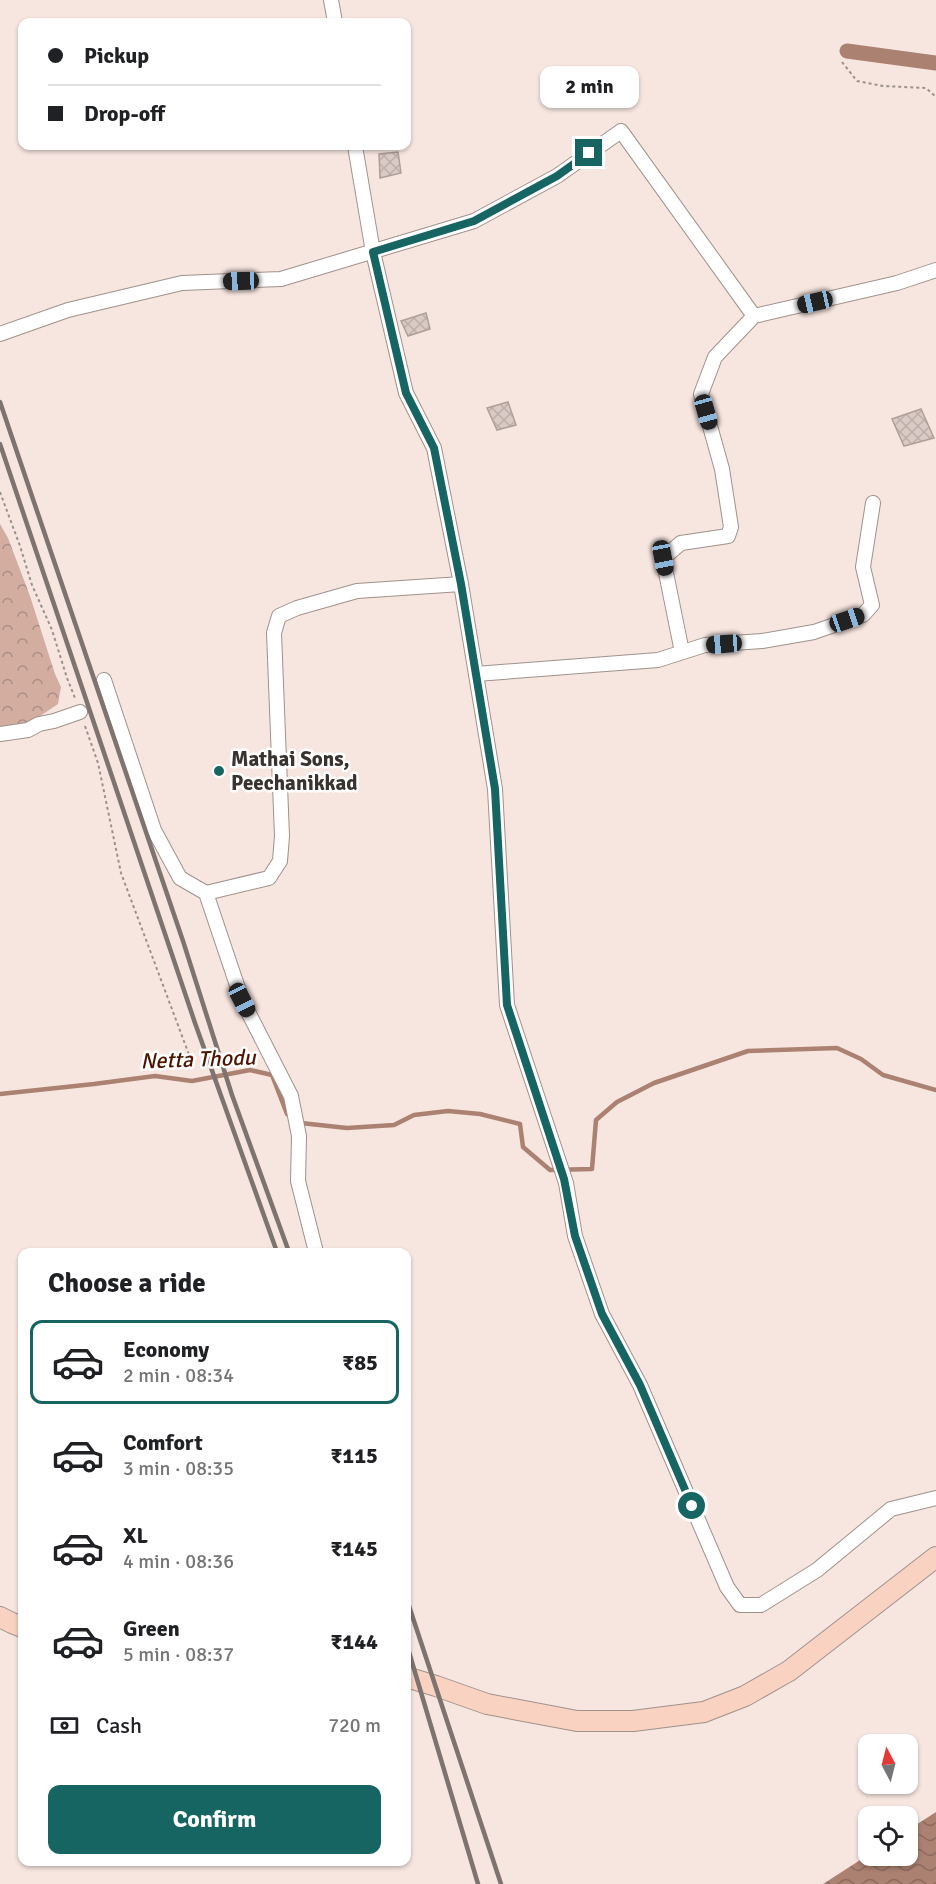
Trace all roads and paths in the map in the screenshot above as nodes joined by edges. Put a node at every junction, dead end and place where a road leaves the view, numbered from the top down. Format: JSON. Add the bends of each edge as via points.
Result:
{"nodes":[{"id":1,"x":331,"y":0,"type":"edge"},
{"id":2,"x":333,"y":18,"type":"edge"},
{"id":3,"x":842,"y":62,"type":"dead end"},
{"id":4,"x":936,"y":97,"type":"edge"},
{"id":5,"x":356,"y":150,"type":"edge"},
{"id":6,"x":373,"y":252,"type":"junction"},
{"id":7,"x":936,"y":270,"type":"edge"},
{"id":8,"x":754,"y":316,"type":"junction"},
{"id":9,"x":0,"y":334,"type":"edge"},
{"id":10,"x":0,"y":492,"type":"edge"},
{"id":11,"x":873,"y":503,"type":"dead end"},
{"id":12,"x":461,"y":584,"type":"junction"},
{"id":13,"x":682,"y":652,"type":"junction"},
{"id":14,"x":476,"y":674,"type":"junction"},
{"id":15,"x":104,"y":680,"type":"dead end"},
{"id":16,"x":80,"y":712,"type":"junction"},
{"id":17,"x":0,"y":735,"type":"edge"},
{"id":18,"x":206,"y":893,"type":"junction"},
{"id":19,"x":190,"y":1060,"type":"dead end"},
{"id":20,"x":315,"y":1248,"type":"edge"},
{"id":21,"x":936,"y":1498,"type":"edge"},
{"id":22,"x":936,"y":1557,"type":"edge"},
{"id":23,"x":0,"y":1617,"type":"edge"},
{"id":24,"x":18,"y":1625,"type":"edge"},
{"id":25,"x":411,"y":1678,"type":"edge"}],
"edges":[{"from":1,"to":2,"type":"street"},
{"from":3,"to":4,"type":"path","via":[[857,81],[926,88]]},
{"from":5,"to":6,"type":"street"},
{"from":6,"to":8,"type":"street","via":[[474,221],[557,176],[621,131]]},
{"from":6,"to":9,"type":"street","via":[[281,279],[182,283],[68,310]]},
{"from":6,"to":12,"type":"street","via":[[406,393],[434,448]]},
{"from":7,"to":8,"type":"street","via":[[897,284]]},
{"from":8,"to":13,"type":"street","via":[[715,357],[701,394],[722,469],[731,527],[728,536],[681,543],[663,558]]},
{"from":10,"to":16,"type":"path"},
{"from":11,"to":13,"type":"street","via":[[863,567],[872,605],[863,615],[814,632],[705,645]]},
{"from":12,"to":14,"type":"street"},
{"from":12,"to":18,"type":"street","via":[[357,591],[279,616],[274,633],[280,861],[269,878]]},
{"from":13,"to":14,"type":"street","via":[[658,660]]},
{"from":14,"to":21,"type":"street","via":[[495,789],[507,1005],[564,1179],[575,1236],[602,1314],[640,1385],[727,1587],[740,1605],[761,1605],[817,1569],[891,1509]]},
{"from":15,"to":18,"type":"street","via":[[154,830],[180,878]]},
{"from":16,"to":17,"type":"street"},
{"from":16,"to":19,"type":"path","via":[[98,763],[121,873]]},
{"from":18,"to":20,"type":"street","via":[[242,1000],[291,1096],[299,1136],[298,1181]]},
{"from":22,"to":25,"type":"main road","via":[[789,1671],[745,1696],[704,1712],[633,1721],[577,1721],[487,1704]]},
{"from":23,"to":24,"type":"main road"}]}
